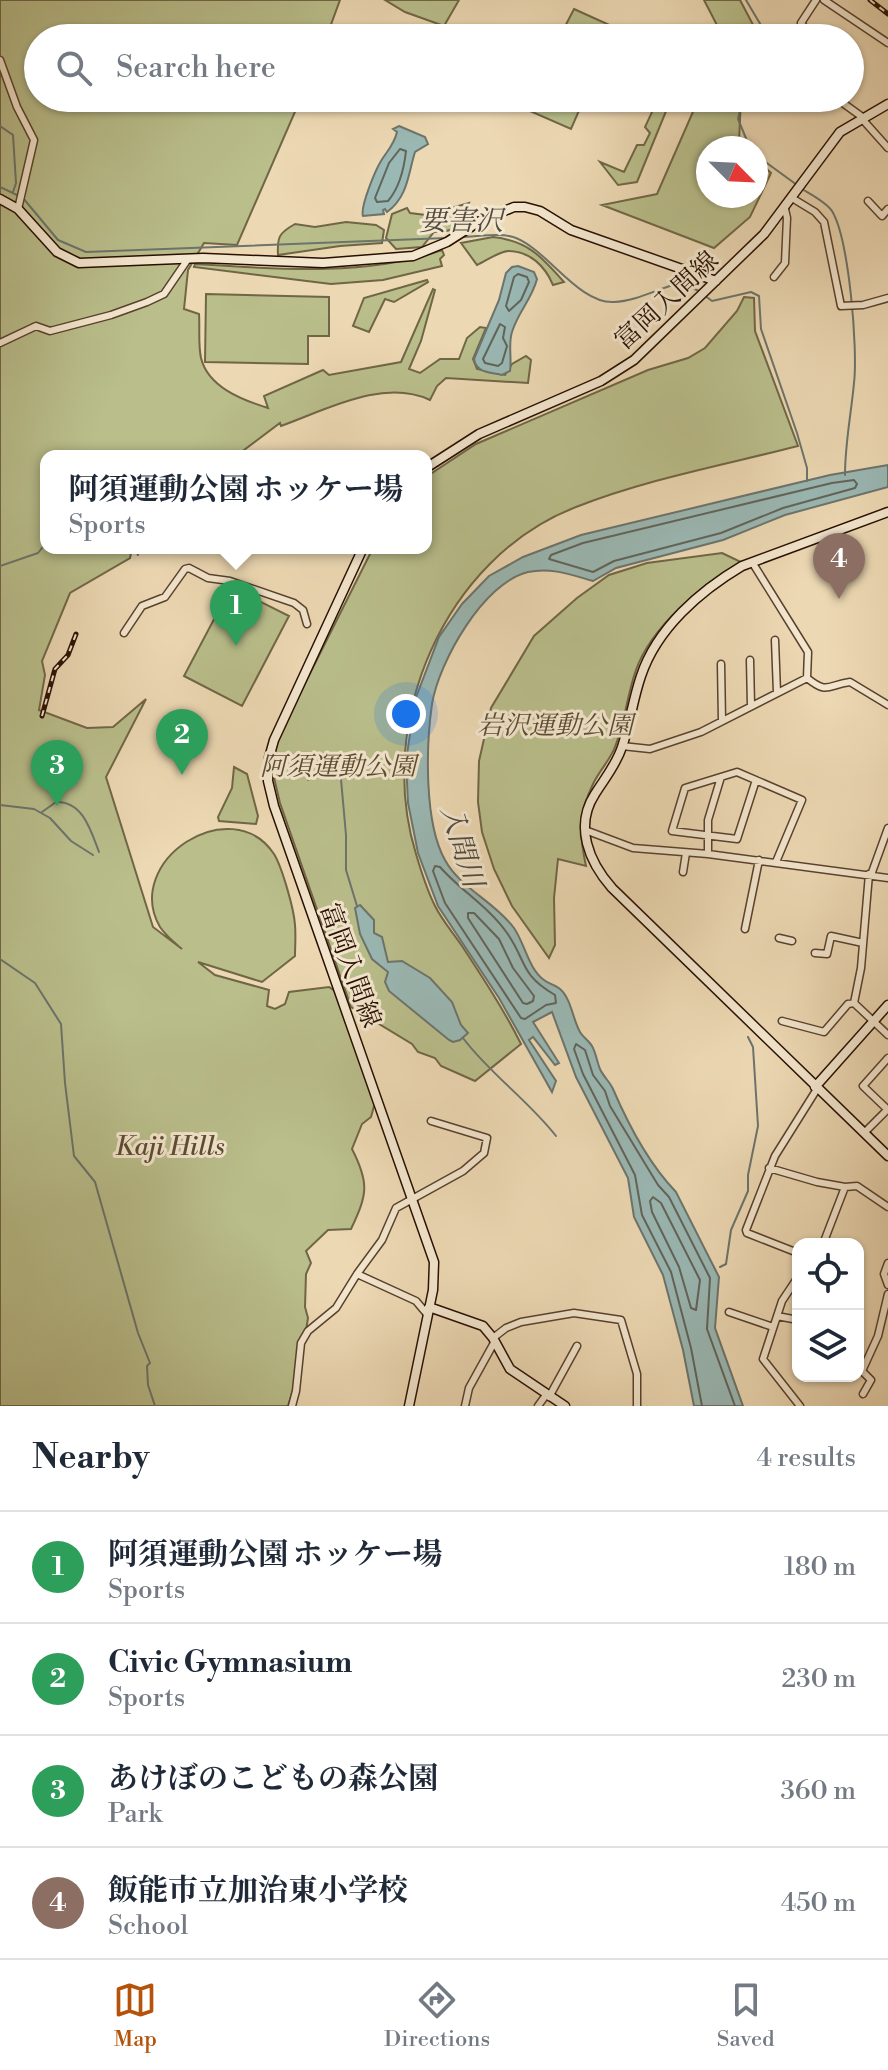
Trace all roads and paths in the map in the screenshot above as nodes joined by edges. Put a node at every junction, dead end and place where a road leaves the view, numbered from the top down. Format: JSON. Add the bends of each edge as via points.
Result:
{"nodes":[{"id":1,"x":816,"y":0,"type":"edge"},
{"id":2,"x":824,"y":0,"type":"edge"},
{"id":3,"x":802,"y":24,"type":"edge"},
{"id":4,"x":860,"y":24,"type":"edge"},
{"id":5,"x":864,"y":27,"type":"edge"},
{"id":6,"x":888,"y":43,"type":"edge"},
{"id":7,"x":0,"y":60,"type":"edge"},
{"id":8,"x":888,"y":104,"type":"edge"},
{"id":9,"x":854,"y":112,"type":"edge"},
{"id":10,"x":864,"y":120,"type":"junction"},
{"id":11,"x":888,"y":148,"type":"edge"},
{"id":12,"x":794,"y":196,"type":"junction"},
{"id":13,"x":0,"y":199,"type":"edge"},
{"id":14,"x":868,"y":201,"type":"dead end"},
{"id":15,"x":19,"y":205,"type":"junction"},
{"id":16,"x":785,"y":209,"type":"junction"},
{"id":17,"x":888,"y":209,"type":"edge"},
{"id":18,"x":188,"y":259,"type":"junction"},
{"id":19,"x":774,"y":277,"type":"dead end"},
{"id":20,"x":716,"y":281,"type":"junction"},
{"id":21,"x":888,"y":298,"type":"edge"},
{"id":22,"x":0,"y":343,"type":"edge"},
{"id":23,"x":432,"y":463,"type":"edge"},
{"id":24,"x":888,"y":512,"type":"edge"},
{"id":25,"x":360,"y":554,"type":"edge"},
{"id":26,"x":752,"y":562,"type":"junction"},
{"id":27,"x":307,"y":624,"type":"dead end"},
{"id":28,"x":124,"y":633,"type":"dead end"},
{"id":29,"x":775,"y":640,"type":"dead end"},
{"id":30,"x":750,"y":660,"type":"dead end"},
{"id":31,"x":721,"y":664,"type":"dead end"},
{"id":32,"x":807,"y":678,"type":"junction"},
{"id":33,"x":777,"y":693,"type":"junction"},
{"id":34,"x":888,"y":705,"type":"edge"},
{"id":35,"x":751,"y":706,"type":"junction"},
{"id":36,"x":722,"y":721,"type":"junction"},
{"id":37,"x":622,"y":746,"type":"junction"},
{"id":38,"x":721,"y":777,"type":"junction"},
{"id":39,"x":756,"y":780,"type":"junction"},
{"id":40,"x":888,"y":828,"type":"edge"},
{"id":41,"x":584,"y":829,"type":"junction"},
{"id":42,"x":708,"y":836,"type":"junction"},
{"id":43,"x":686,"y":853,"type":"junction"},
{"id":44,"x":708,"y":854,"type":"junction"},
{"id":45,"x":759,"y":860,"type":"junction"},
{"id":46,"x":776,"y":862,"type":"junction"},
{"id":47,"x":683,"y":872,"type":"dead end"},
{"id":48,"x":870,"y":874,"type":"junction"},
{"id":49,"x":888,"y":878,"type":"edge"},
{"id":50,"x":745,"y":929,"type":"dead end"},
{"id":51,"x":779,"y":938,"type":"dead end"},
{"id":52,"x":792,"y":941,"type":"dead end"},
{"id":53,"x":863,"y":943,"type":"junction"},
{"id":54,"x":815,"y":953,"type":"dead end"},
{"id":55,"x":854,"y":1003,"type":"junction"},
{"id":56,"x":888,"y":1005,"type":"edge"},
{"id":57,"x":782,"y":1021,"type":"dead end"},
{"id":58,"x":874,"y":1021,"type":"junction"},
{"id":59,"x":888,"y":1035,"type":"edge"},
{"id":60,"x":888,"y":1058,"type":"edge"},
{"id":61,"x":816,"y":1088,"type":"junction"},
{"id":62,"x":888,"y":1109,"type":"edge"},
{"id":63,"x":431,"y":1121,"type":"dead end"},
{"id":64,"x":864,"y":1133,"type":"junction"},
{"id":65,"x":888,"y":1156,"type":"edge"},
{"id":66,"x":769,"y":1168,"type":"junction"},
{"id":67,"x":845,"y":1187,"type":"junction"},
{"id":68,"x":412,"y":1199,"type":"junction"},
{"id":69,"x":888,"y":1207,"type":"edge"},
{"id":70,"x":825,"y":1238,"type":"edge"},
{"id":71,"x":792,"y":1251,"type":"edge"},
{"id":72,"x":888,"y":1263,"type":"edge"},
{"id":73,"x":357,"y":1274,"type":"junction"},
{"id":74,"x":888,"y":1285,"type":"edge"},
{"id":75,"x":792,"y":1286,"type":"edge"},
{"id":76,"x":888,"y":1294,"type":"edge"},
{"id":77,"x":428,"y":1311,"type":"junction"},
{"id":78,"x":729,"y":1312,"type":"dead end"},
{"id":79,"x":777,"y":1316,"type":"junction"},
{"id":80,"x":792,"y":1319,"type":"edge"},
{"id":81,"x":773,"y":1327,"type":"junction"},
{"id":82,"x":494,"y":1339,"type":"junction"},
{"id":83,"x":577,"y":1346,"type":"dead end"},
{"id":84,"x":863,"y":1394,"type":"dead end"},
{"id":85,"x":548,"y":1396,"type":"junction"},
{"id":86,"x":292,"y":1406,"type":"edge"},
{"id":87,"x":409,"y":1406,"type":"edge"},
{"id":88,"x":465,"y":1406,"type":"edge"},
{"id":89,"x":538,"y":1406,"type":"edge"},
{"id":90,"x":565,"y":1406,"type":"edge"},
{"id":91,"x":637,"y":1406,"type":"edge"},
{"id":92,"x":800,"y":1406,"type":"edge"}],
"edges":[{"from":1,"to":3,"type":"street"},
{"from":2,"to":4,"type":"street"},
{"from":5,"to":6,"type":"street"},
{"from":7,"to":15,"type":"street","via":[[34,140]]},
{"from":8,"to":10,"type":"street","name":"富岡入間線"},
{"from":9,"to":10,"type":"street"},
{"from":10,"to":11,"type":"street"},
{"from":10,"to":12,"type":"street","name":"富岡入間線","via":[[840,132]]},
{"from":12,"to":16,"type":"street","name":"富岡入間線"},
{"from":12,"to":21,"type":"street","via":[[824,222],[841,306]]},
{"from":13,"to":15,"type":"street"},
{"from":14,"to":17,"type":"street","via":[[882,216]]},
{"from":15,"to":18,"type":"street","via":[[57,252],[79,263]]},
{"from":16,"to":19,"type":"street","via":[[785,263]]},
{"from":16,"to":20,"type":"street","name":"富岡入間線"},
{"from":18,"to":20,"type":"street","via":[[323,263],[413,256],[480,221],[525,207],[571,230]]},
{"from":18,"to":22,"type":"street","via":[[164,294],[149,301],[50,331],[36,326]]},
{"from":20,"to":23,"type":"street","name":"富岡入間線","via":[[624,368],[479,434]]},
{"from":24,"to":26,"type":"street"},
{"from":25,"to":68,"type":"street","name":"富岡入間線","via":[[285,711],[269,758],[268,781]]},
{"from":26,"to":32,"type":"street","via":[[808,652]]},
{"from":26,"to":37,"type":"street","via":[[713,585],[661,637],[641,674]]},
{"from":27,"to":28,"type":"street","via":[[294,603],[189,568],[161,601],[142,606]]},
{"from":29,"to":33,"type":"street"},
{"from":30,"to":35,"type":"street"},
{"from":31,"to":36,"type":"street"},
{"from":32,"to":33,"type":"street"},
{"from":32,"to":34,"type":"street","via":[[826,690],[850,682]]},
{"from":33,"to":35,"type":"street"},
{"from":35,"to":36,"type":"street"},
{"from":36,"to":37,"type":"street","via":[[650,749]]},
{"from":37,"to":41,"type":"street","via":[[593,796]]},
{"from":38,"to":39,"type":"street","via":[[737,772]]},
{"from":38,"to":42,"type":"street"},
{"from":38,"to":42,"type":"street","via":[[685,788],[672,831]]},
{"from":39,"to":42,"type":"street","via":[[737,839]]},
{"from":39,"to":46,"type":"street","via":[[802,800]]},
{"from":40,"to":48,"type":"street"},
{"from":41,"to":43,"type":"street","via":[[633,848]]},
{"from":41,"to":61,"type":"street","via":[[594,863],[612,888]]},
{"from":42,"to":44,"type":"street"},
{"from":43,"to":44,"type":"street"},
{"from":43,"to":47,"type":"street"},
{"from":44,"to":45,"type":"street"},
{"from":45,"to":46,"type":"street"},
{"from":45,"to":50,"type":"street"},
{"from":46,"to":48,"type":"street"},
{"from":48,"to":49,"type":"street"},
{"from":48,"to":53,"type":"street"},
{"from":51,"to":52,"type":"street"},
{"from":53,"to":54,"type":"street","via":[[831,936],[827,954]]},
{"from":53,"to":55,"type":"street"},
{"from":55,"to":57,"type":"street","via":[[824,1032]]},
{"from":55,"to":58,"type":"street"},
{"from":56,"to":58,"type":"street"},
{"from":58,"to":59,"type":"street"},
{"from":58,"to":61,"type":"street"},
{"from":60,"to":62,"type":"street","via":[[863,1086]]},
{"from":61,"to":64,"type":"street"},
{"from":61,"to":66,"type":"street"},
{"from":62,"to":64,"type":"street"},
{"from":63,"to":68,"type":"street","via":[[487,1138],[484,1153],[453,1178]]},
{"from":64,"to":65,"type":"street"},
{"from":66,"to":67,"type":"street"},
{"from":66,"to":71,"type":"street","via":[[747,1233]]},
{"from":67,"to":69,"type":"street","via":[[857,1186]]},
{"from":67,"to":70,"type":"street"},
{"from":68,"to":73,"type":"street","via":[[396,1208],[382,1240]]},
{"from":68,"to":77,"type":"street","name":"富岡入間線","via":[[434,1262]]},
{"from":72,"to":74,"type":"street"},
{"from":73,"to":77,"type":"street"},
{"from":73,"to":86,"type":"street","via":[[336,1308],[301,1343]]},
{"from":75,"to":79,"type":"street"},
{"from":76,"to":84,"type":"street","via":[[862,1371],[871,1380]]},
{"from":77,"to":82,"type":"street","via":[[475,1323]]},
{"from":77,"to":87,"type":"street","name":"富岡入間線"},
{"from":78,"to":81,"type":"street"},
{"from":79,"to":80,"type":"street"},
{"from":79,"to":81,"type":"street"},
{"from":81,"to":92,"type":"street","via":[[763,1359]]},
{"from":82,"to":85,"type":"street","via":[[510,1369]]},
{"from":82,"to":88,"type":"street"},
{"from":82,"to":91,"type":"street","via":[[521,1322],[574,1313],[621,1320],[637,1374]]},
{"from":83,"to":85,"type":"street"},
{"from":85,"to":89,"type":"street"},
{"from":85,"to":90,"type":"street"}]}
